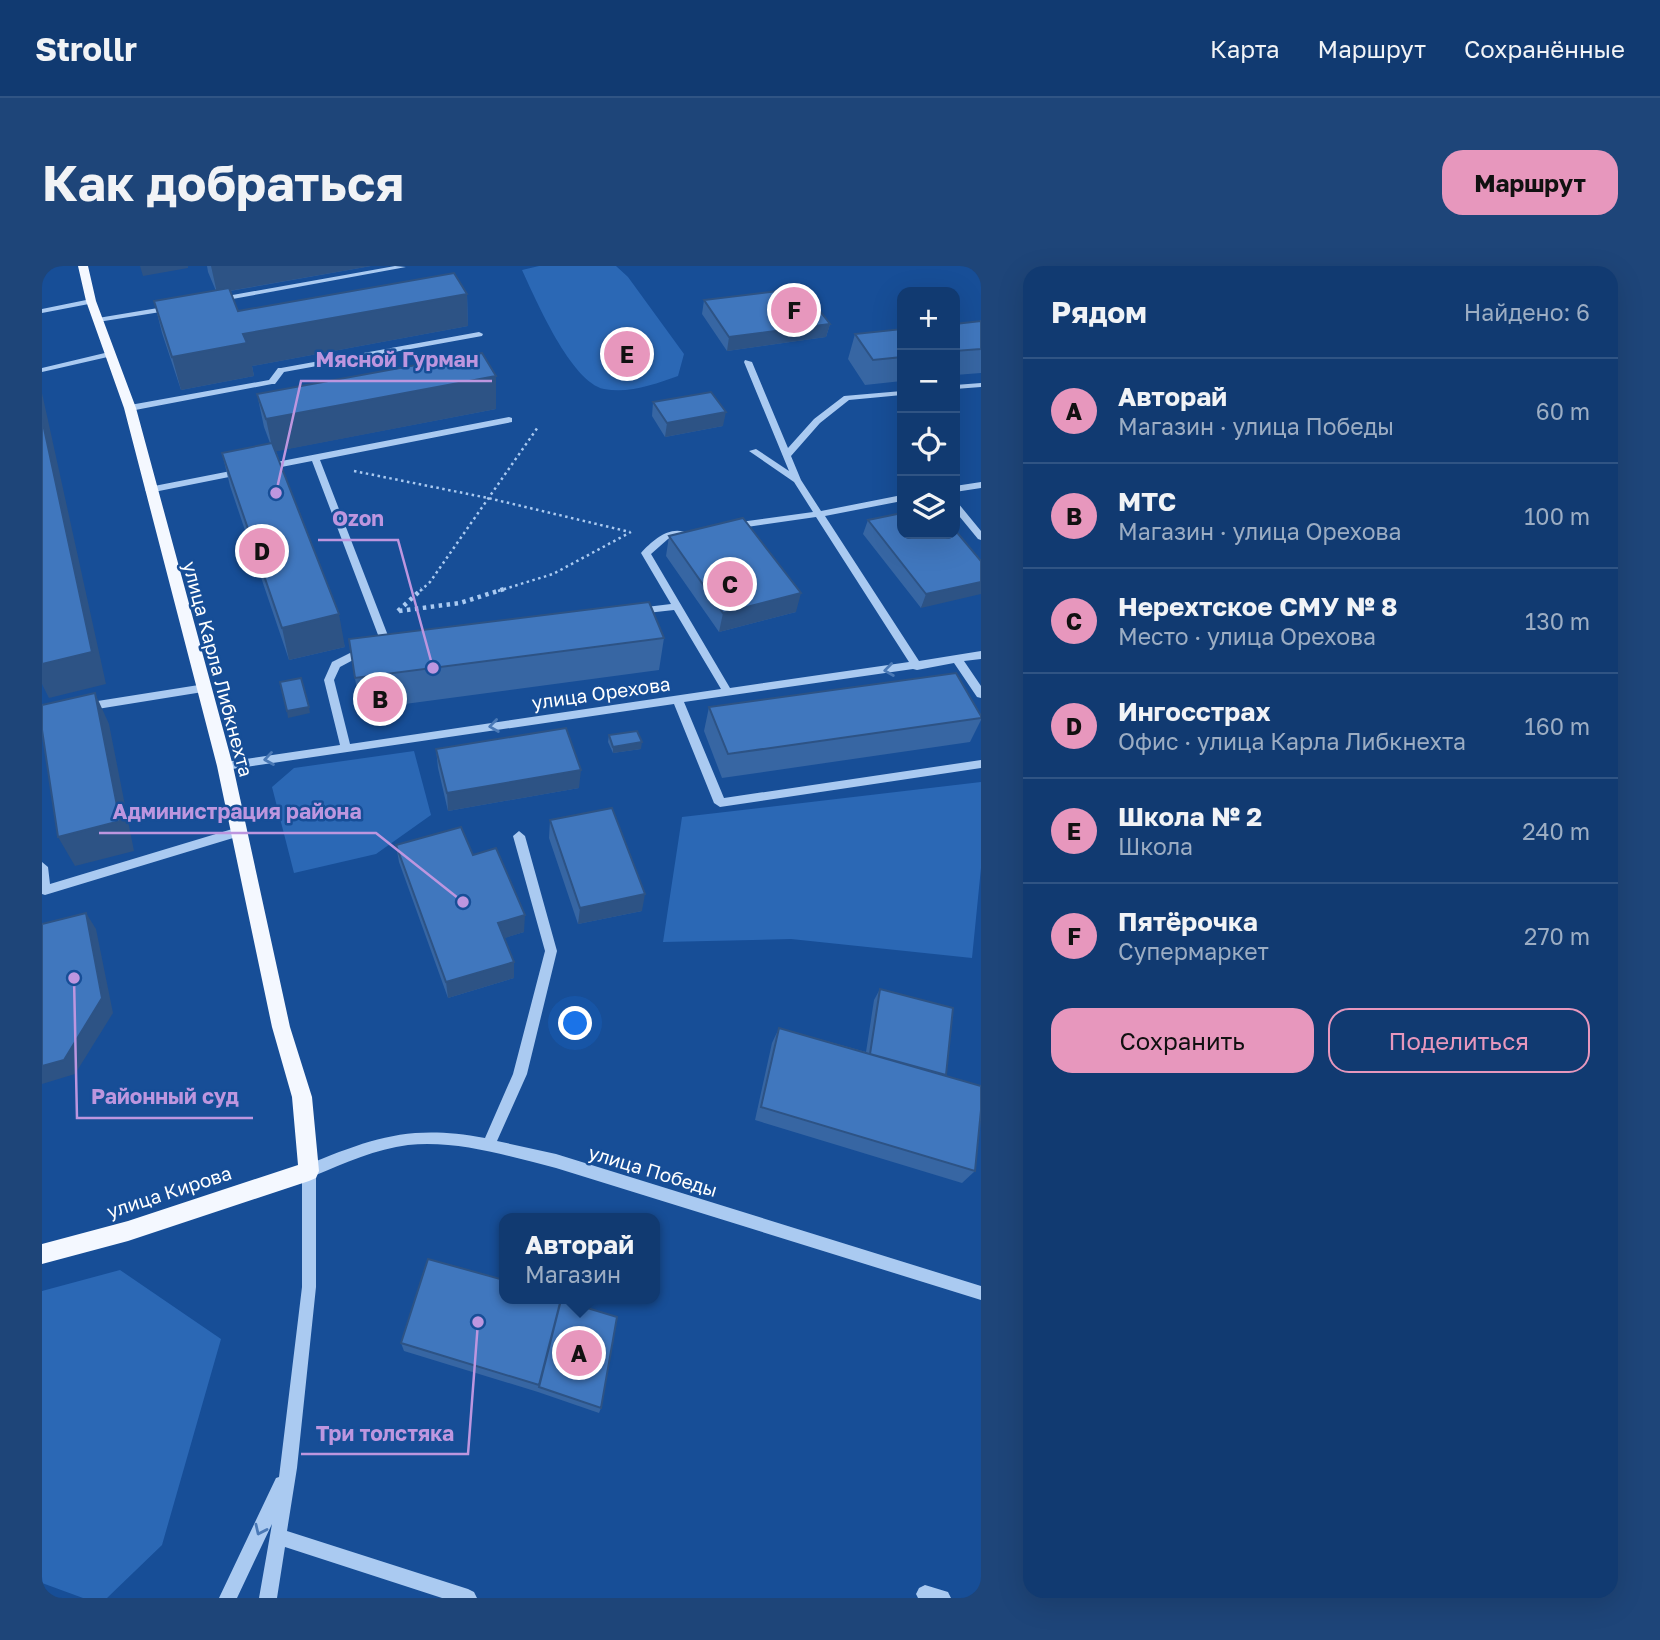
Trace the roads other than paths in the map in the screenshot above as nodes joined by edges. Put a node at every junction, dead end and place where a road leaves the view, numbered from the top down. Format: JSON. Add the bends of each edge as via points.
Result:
{"nodes":[{"id":1,"x":83,"y":266,"type":"edge"},
{"id":2,"x":402,"y":267,"type":"edge"},
{"id":3,"x":92,"y":301,"type":"junction"},
{"id":4,"x":204,"y":302,"type":"edge"},
{"id":5,"x":177,"y":306,"type":"edge"},
{"id":6,"x":42,"y":311,"type":"edge"},
{"id":7,"x":98,"y":320,"type":"junction"},
{"id":8,"x":479,"y":334,"type":"dead end"},
{"id":9,"x":109,"y":354,"type":"junction"},
{"id":10,"x":748,"y":362,"type":"dead end"},
{"id":11,"x":42,"y":370,"type":"edge"},
{"id":12,"x":981,"y":385,"type":"edge"},
{"id":13,"x":960,"y":387,"type":"edge"},
{"id":14,"x":897,"y":393,"type":"edge"},
{"id":15,"x":130,"y":408,"type":"junction"},
{"id":16,"x":509,"y":420,"type":"dead end"},
{"id":17,"x":752,"y":451,"type":"dead end"},
{"id":18,"x":787,"y":455,"type":"junction"},
{"id":19,"x":316,"y":461,"type":"junction"},
{"id":20,"x":797,"y":480,"type":"junction"},
{"id":21,"x":981,"y":485,"type":"edge"},
{"id":22,"x":960,"y":488,"type":"edge"},
{"id":23,"x":149,"y":490,"type":"junction"},
{"id":24,"x":897,"y":499,"type":"edge"},
{"id":25,"x":960,"y":511,"type":"edge"},
{"id":26,"x":819,"y":514,"type":"junction"},
{"id":27,"x":716,"y":529,"type":"edge"},
{"id":28,"x":691,"y":533,"type":"edge"},
{"id":29,"x":981,"y":536,"type":"edge"},
{"id":30,"x":677,"y":606,"type":"junction"},
{"id":31,"x":621,"y":613,"type":"edge"},
{"id":32,"x":401,"y":644,"type":"edge"},
{"id":33,"x":387,"y":646,"type":"junction"},
{"id":34,"x":981,"y":655,"type":"edge"},
{"id":35,"x":957,"y":659,"type":"junction"},
{"id":36,"x":916,"y":666,"type":"junction"},
{"id":37,"x":205,"y":688,"type":"junction"},
{"id":38,"x":727,"y":693,"type":"junction"},
{"id":39,"x":981,"y":694,"type":"edge"},
{"id":40,"x":678,"y":700,"type":"junction"},
{"id":41,"x":69,"y":709,"type":"edge"},
{"id":42,"x":346,"y":748,"type":"junction"},
{"id":43,"x":981,"y":764,"type":"edge"},
{"id":44,"x":225,"y":766,"type":"junction"},
{"id":45,"x":239,"y":832,"type":"junction"},
{"id":46,"x":519,"y":836,"type":"dead end"},
{"id":47,"x":42,"y":867,"type":"edge"},
{"id":48,"x":488,"y":1146,"type":"junction"},
{"id":49,"x":309,"y":1171,"type":"junction"},
{"id":50,"x":42,"y":1254,"type":"edge"},
{"id":51,"x":981,"y":1293,"type":"edge"},
{"id":52,"x":289,"y":1468,"type":"junction"},
{"id":53,"x":278,"y":1536,"type":"junction"},
{"id":54,"x":228,"y":1598,"type":"edge"},
{"id":55,"x":268,"y":1598,"type":"edge"},
{"id":56,"x":468,"y":1598,"type":"edge"}],
"edges":[{"from":1,"to":3,"type":"main road","name":"улица Карла Либкнехта"},
{"from":2,"to":4,"type":"street"},
{"from":3,"to":6,"type":"street"},
{"from":3,"to":7,"type":"main road","name":"улица Карла Либкнехта"},
{"from":5,"to":7,"type":"street"},
{"from":7,"to":9,"type":"main road","name":"улица Карла Либкнехта"},
{"from":8,"to":15,"type":"street","via":[[281,370],[272,382]]},
{"from":9,"to":11,"type":"street"},
{"from":9,"to":15,"type":"main road","name":"улица Карла Либкнехта"},
{"from":10,"to":18,"type":"street"},
{"from":12,"to":13,"type":"street"},
{"from":14,"to":18,"type":"street","via":[[847,398],[817,421]]},
{"from":15,"to":23,"type":"main road","name":"улица Карла Либкнехта"},
{"from":16,"to":19,"type":"street"},
{"from":17,"to":20,"type":"street"},
{"from":18,"to":20,"type":"street"},
{"from":19,"to":23,"type":"street"},
{"from":19,"to":33,"type":"street"},
{"from":20,"to":26,"type":"street"},
{"from":21,"to":22,"type":"street"},
{"from":23,"to":37,"type":"main road","name":"улица Карла Либкнехта"},
{"from":24,"to":26,"type":"street"},
{"from":25,"to":29,"type":"street"},
{"from":26,"to":27,"type":"street"},
{"from":26,"to":36,"type":"street"},
{"from":28,"to":30,"type":"street","via":[[665,536],[646,553]]},
{"from":30,"to":31,"type":"street"},
{"from":30,"to":38,"type":"street"},
{"from":32,"to":33,"type":"street"},
{"from":33,"to":42,"type":"street","via":[[364,649],[336,665],[329,680]]},
{"from":34,"to":35,"type":"street","name":"улица Орехова"},
{"from":35,"to":36,"type":"street","name":"улица Орехова"},
{"from":35,"to":39,"type":"street"},
{"from":36,"to":38,"type":"street","name":"улица Орехова","one_way":true},
{"from":37,"to":41,"type":"street"},
{"from":37,"to":44,"type":"main road","name":"улица Карла Либкнехта"},
{"from":38,"to":40,"type":"street","name":"улица Орехова"},
{"from":40,"to":42,"type":"street","name":"улица Орехова","one_way":true},
{"from":40,"to":43,"type":"street","via":[[720,803]]},
{"from":42,"to":44,"type":"street","name":"улица Орехова","one_way":true},
{"from":44,"to":45,"type":"main road","name":"улица Карла Либкнехта"},
{"from":45,"to":47,"type":"street","via":[[45,890]]},
{"from":45,"to":49,"type":"main road","name":"улица Карла Либкнехта","via":[[281,1027],[302,1097]]},
{"from":46,"to":48,"type":"street","via":[[551,951],[520,1074]]},
{"from":48,"to":49,"type":"street","name":"улица Победы","via":[[408,1139],[363,1148]]},
{"from":48,"to":51,"type":"street","name":"улица Победы","via":[[556,1161]]},
{"from":49,"to":50,"type":"main road","name":"улица Кирова","via":[[128,1231]]},
{"from":49,"to":52,"type":"street","via":[[309,1287]]},
{"from":52,"to":53,"type":"street"},
{"from":52,"to":54,"type":"street","one_way":true},
{"from":53,"to":55,"type":"street"},
{"from":53,"to":56,"type":"street"}]}
